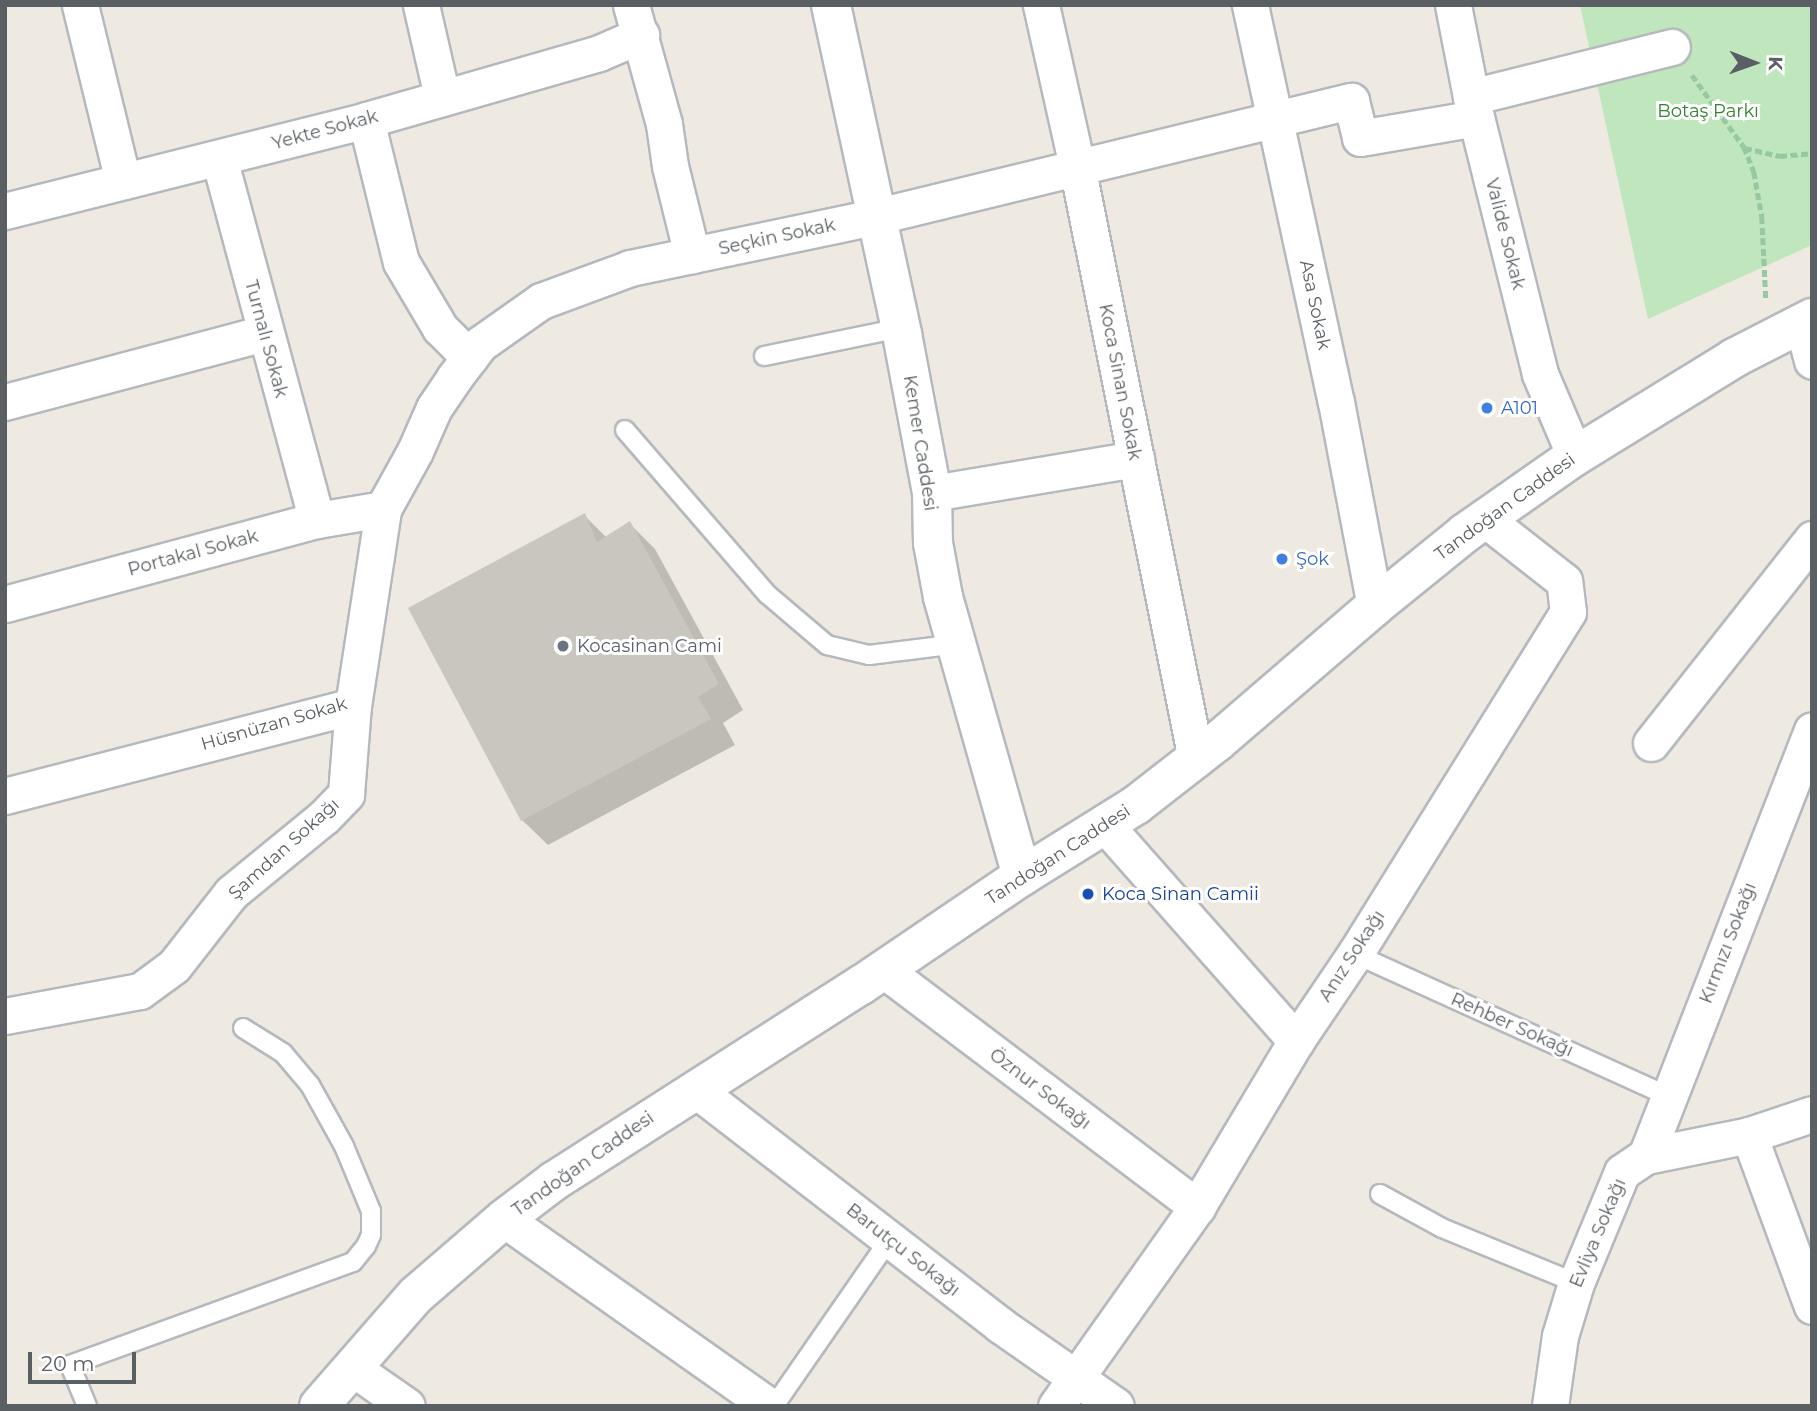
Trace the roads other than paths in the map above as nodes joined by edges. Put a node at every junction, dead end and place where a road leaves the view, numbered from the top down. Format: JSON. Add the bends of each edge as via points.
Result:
{"nodes":[{"id":1,"x":80,"y":5,"type":"edge"},
{"id":2,"x":421,"y":5,"type":"edge"},
{"id":3,"x":831,"y":5,"type":"edge"},
{"id":4,"x":1041,"y":5,"type":"edge"},
{"id":5,"x":1250,"y":5,"type":"edge"},
{"id":6,"x":1453,"y":5,"type":"edge"},
{"id":7,"x":636,"y":20,"type":"edge"},
{"id":8,"x":1672,"y":47,"type":"road end"},
{"id":9,"x":442,"y":97,"type":"junction"},
{"id":10,"x":1474,"y":108,"type":"junction"},
{"id":11,"x":1274,"y":117,"type":"junction"},
{"id":12,"x":366,"y":120,"type":"junction"},
{"id":13,"x":219,"y":158,"type":"junction"},
{"id":14,"x":1077,"y":166,"type":"junction"},
{"id":15,"x":123,"y":181,"type":"junction"},
{"id":16,"x":5,"y":211,"type":"edge"},
{"id":17,"x":878,"y":216,"type":"junction"},
{"id":18,"x":692,"y":255,"type":"junction"},
{"id":19,"x":1807,"y":320,"type":"edge"},
{"id":20,"x":901,"y":328,"type":"junction"},
{"id":21,"x":264,"y":332,"type":"junction"},
{"id":22,"x":764,"y":356,"type":"dead end"},
{"id":23,"x":470,"y":358,"type":"junction"},
{"id":24,"x":1812,"y":361,"type":"edge"},
{"id":25,"x":5,"y":402,"type":"edge"},
{"id":26,"x":625,"y":430,"type":"dead end"},
{"id":27,"x":1575,"y":456,"type":"junction"},
{"id":28,"x":1136,"y":459,"type":"junction"},
{"id":29,"x":932,"y":493,"type":"junction"},
{"id":30,"x":383,"y":509,"type":"junction"},
{"id":31,"x":1485,"y":519,"type":"junction"},
{"id":32,"x":317,"y":520,"type":"junction"},
{"id":33,"x":1812,"y":538,"type":"edge"},
{"id":34,"x":5,"y":604,"type":"edge"},
{"id":35,"x":1375,"y":606,"type":"junction"},
{"id":36,"x":957,"y":644,"type":"junction"},
{"id":37,"x":353,"y":706,"type":"junction"},
{"id":38,"x":1812,"y":730,"type":"edge"},
{"id":39,"x":1651,"y":743,"type":"dead end"},
{"id":40,"x":1196,"y":759,"type":"junction"},
{"id":41,"x":5,"y":796,"type":"edge"},
{"id":42,"x":1106,"y":826,"type":"junction"},
{"id":43,"x":1022,"y":876,"type":"junction"},
{"id":44,"x":1355,"y":954,"type":"junction"},
{"id":45,"x":884,"y":970,"type":"junction"},
{"id":46,"x":5,"y":1016,"type":"edge"},
{"id":47,"x":243,"y":1028,"type":"dead end"},
{"id":48,"x":1296,"y":1041,"type":"junction"},
{"id":49,"x":695,"y":1089,"type":"junction"},
{"id":50,"x":1668,"y":1096,"type":"junction"},
{"id":51,"x":1812,"y":1114,"type":"edge"},
{"id":52,"x":1749,"y":1135,"type":"junction"},
{"id":53,"x":1646,"y":1156,"type":"junction"},
{"id":54,"x":1380,"y":1195,"type":"dead end"},
{"id":55,"x":1197,"y":1207,"type":"junction"},
{"id":56,"x":504,"y":1219,"type":"junction"},
{"id":57,"x":890,"y":1240,"type":"junction"},
{"id":58,"x":1576,"y":1283,"type":"junction"},
{"id":59,"x":1812,"y":1306,"type":"edge"},
{"id":60,"x":351,"y":1367,"type":"junction"},
{"id":61,"x":1076,"y":1376,"type":"junction"},
{"id":62,"x":87,"y":1406,"type":"edge"},
{"id":63,"x":319,"y":1406,"type":"edge"},
{"id":64,"x":407,"y":1406,"type":"edge"},
{"id":65,"x":771,"y":1406,"type":"edge"},
{"id":66,"x":1056,"y":1406,"type":"edge"},
{"id":67,"x":1116,"y":1406,"type":"edge"},
{"id":68,"x":1550,"y":1406,"type":"edge"}],
"edges":[{"from":1,"to":15,"type":"street"},
{"from":2,"to":9,"type":"street"},
{"from":3,"to":17,"type":"street","name":"Kemer Caddesi"},
{"from":4,"to":14,"type":"street","name":"Koca Sinan Sokak"},
{"from":5,"to":11,"type":"street","name":"Asa Sokak"},
{"from":6,"to":10,"type":"street","name":"Valide Sokak"},
{"from":7,"to":9,"type":"street","name":"Yekte Sokak","via":[[599,53]]},
{"from":7,"to":18,"type":"street"},
{"from":8,"to":10,"type":"street"},
{"from":9,"to":12,"type":"street","name":"Yekte Sokak"},
{"from":10,"to":11,"type":"street","name":"Seçkin Sokak","via":[[1360,138],[1351,101]]},
{"from":10,"to":27,"type":"street","name":"Valide Sokak","via":[[1540,374]]},
{"from":11,"to":14,"type":"street","name":"Seçkin Sokak"},
{"from":11,"to":35,"type":"street","name":"Asa Sokak"},
{"from":12,"to":13,"type":"street","name":"Yekte Sokak"},
{"from":12,"to":23,"type":"street","via":[[401,262],[440,328]]},
{"from":13,"to":15,"type":"street","name":"Yekte Sokak"},
{"from":13,"to":21,"type":"street","name":"Turnalı Sokak"},
{"from":14,"to":17,"type":"street","name":"Seçkin Sokak"},
{"from":14,"to":28,"type":"street","name":"Koca Sinan Sokak"},
{"from":15,"to":16,"type":"street","name":"Yekte Sokak"},
{"from":17,"to":18,"type":"street","name":"Seçkin Sokak"},
{"from":17,"to":20,"type":"street","name":"Kemer Caddesi"},
{"from":18,"to":23,"type":"street","name":"Seçkin Sokak","via":[[630,268],[541,301],[503,325]]},
{"from":19,"to":24,"type":"street"},
{"from":19,"to":27,"type":"street","name":"Tandoğan Caddesi"},
{"from":20,"to":22,"type":"lane"},
{"from":20,"to":29,"type":"street","name":"Kemer Caddesi"},
{"from":21,"to":25,"type":"street"},
{"from":21,"to":32,"type":"street","name":"Turnalı Sokak"},
{"from":23,"to":30,"type":"street","name":"Seçkin Sokak","via":[[434,408]]},
{"from":26,"to":36,"type":"lane","via":[[767,594],[827,645],[869,655]]},
{"from":27,"to":31,"type":"street","name":"Tandoğan Caddesi"},
{"from":28,"to":29,"type":"street"},
{"from":28,"to":40,"type":"street","name":"Koca Sinan Sokak"},
{"from":29,"to":36,"type":"street","name":"Kemer Caddesi","via":[[936,562]]},
{"from":30,"to":32,"type":"street","name":"Portakal Sokak"},
{"from":30,"to":37,"type":"street","name":"Hüsnüzan Sokak"},
{"from":31,"to":35,"type":"street","name":"Tandoğan Caddesi"},
{"from":31,"to":44,"type":"street","name":"Anız Sokağı","via":[[1564,581],[1567,612]]},
{"from":32,"to":34,"type":"street","name":"Portakal Sokak"},
{"from":33,"to":39,"type":"street"},
{"from":35,"to":40,"type":"street","name":"Tandoğan Caddesi"},
{"from":36,"to":43,"type":"street","name":"Kemer Caddesi"},
{"from":37,"to":41,"type":"street","name":"Hüsnüzan Sokak"},
{"from":37,"to":46,"type":"street","name":"Şamdan Sokağı","via":[[346,793],[324,817],[232,893],[174,966],[140,991]]},
{"from":38,"to":50,"type":"street","name":"Kırmızı Sokağı"},
{"from":40,"to":42,"type":"street","name":"Tandoğan Caddesi"},
{"from":42,"to":43,"type":"street","name":"Tandoğan Caddesi"},
{"from":42,"to":48,"type":"street"},
{"from":43,"to":45,"type":"street","name":"Tandoğan Caddesi"},
{"from":44,"to":48,"type":"street","name":"Anız Sokağı"},
{"from":44,"to":50,"type":"lane","name":"Rehber Sokağı"},
{"from":45,"to":49,"type":"street","name":"Tandoğan Caddesi"},
{"from":45,"to":55,"type":"street","name":"Öznur Sokağı"},
{"from":47,"to":62,"type":"lane","via":[[283,1053],[310,1084],[344,1146],[371,1211],[366,1247],[352,1262],[70,1365]]},
{"from":48,"to":55,"type":"street","name":"Anız Sokağı"},
{"from":49,"to":56,"type":"street","name":"Tandoğan Caddesi"},
{"from":49,"to":57,"type":"street","name":"Barutçu Sokağı"},
{"from":50,"to":53,"type":"street","name":"Kırmızı Sokağı"},
{"from":51,"to":52,"type":"street","name":"Evliya Sokağı"},
{"from":52,"to":53,"type":"street","name":"Evliya Sokağı"},
{"from":52,"to":59,"type":"street"},
{"from":53,"to":58,"type":"street","name":"Evliya Sokağı","via":[[1622,1172]]},
{"from":54,"to":58,"type":"lane","via":[[1442,1228]]},
{"from":55,"to":61,"type":"street","name":"Anız Sokağı"},
{"from":56,"to":60,"type":"street","name":"Tandoğan Caddesi","via":[[416,1296]]},
{"from":56,"to":65,"type":"street"},
{"from":57,"to":61,"type":"street","name":"Barutçu Sokağı","via":[[1000,1325]]},
{"from":57,"to":65,"type":"lane"},
{"from":58,"to":68,"type":"street","name":"Evliya Sokağı","via":[[1560,1336]]},
{"from":60,"to":63,"type":"street","name":"Tandoğan Caddesi"},
{"from":60,"to":64,"type":"street"},
{"from":61,"to":66,"type":"street","name":"Anız Sokağı"},
{"from":61,"to":67,"type":"street","name":"Barutçu Sokağı"}]}
